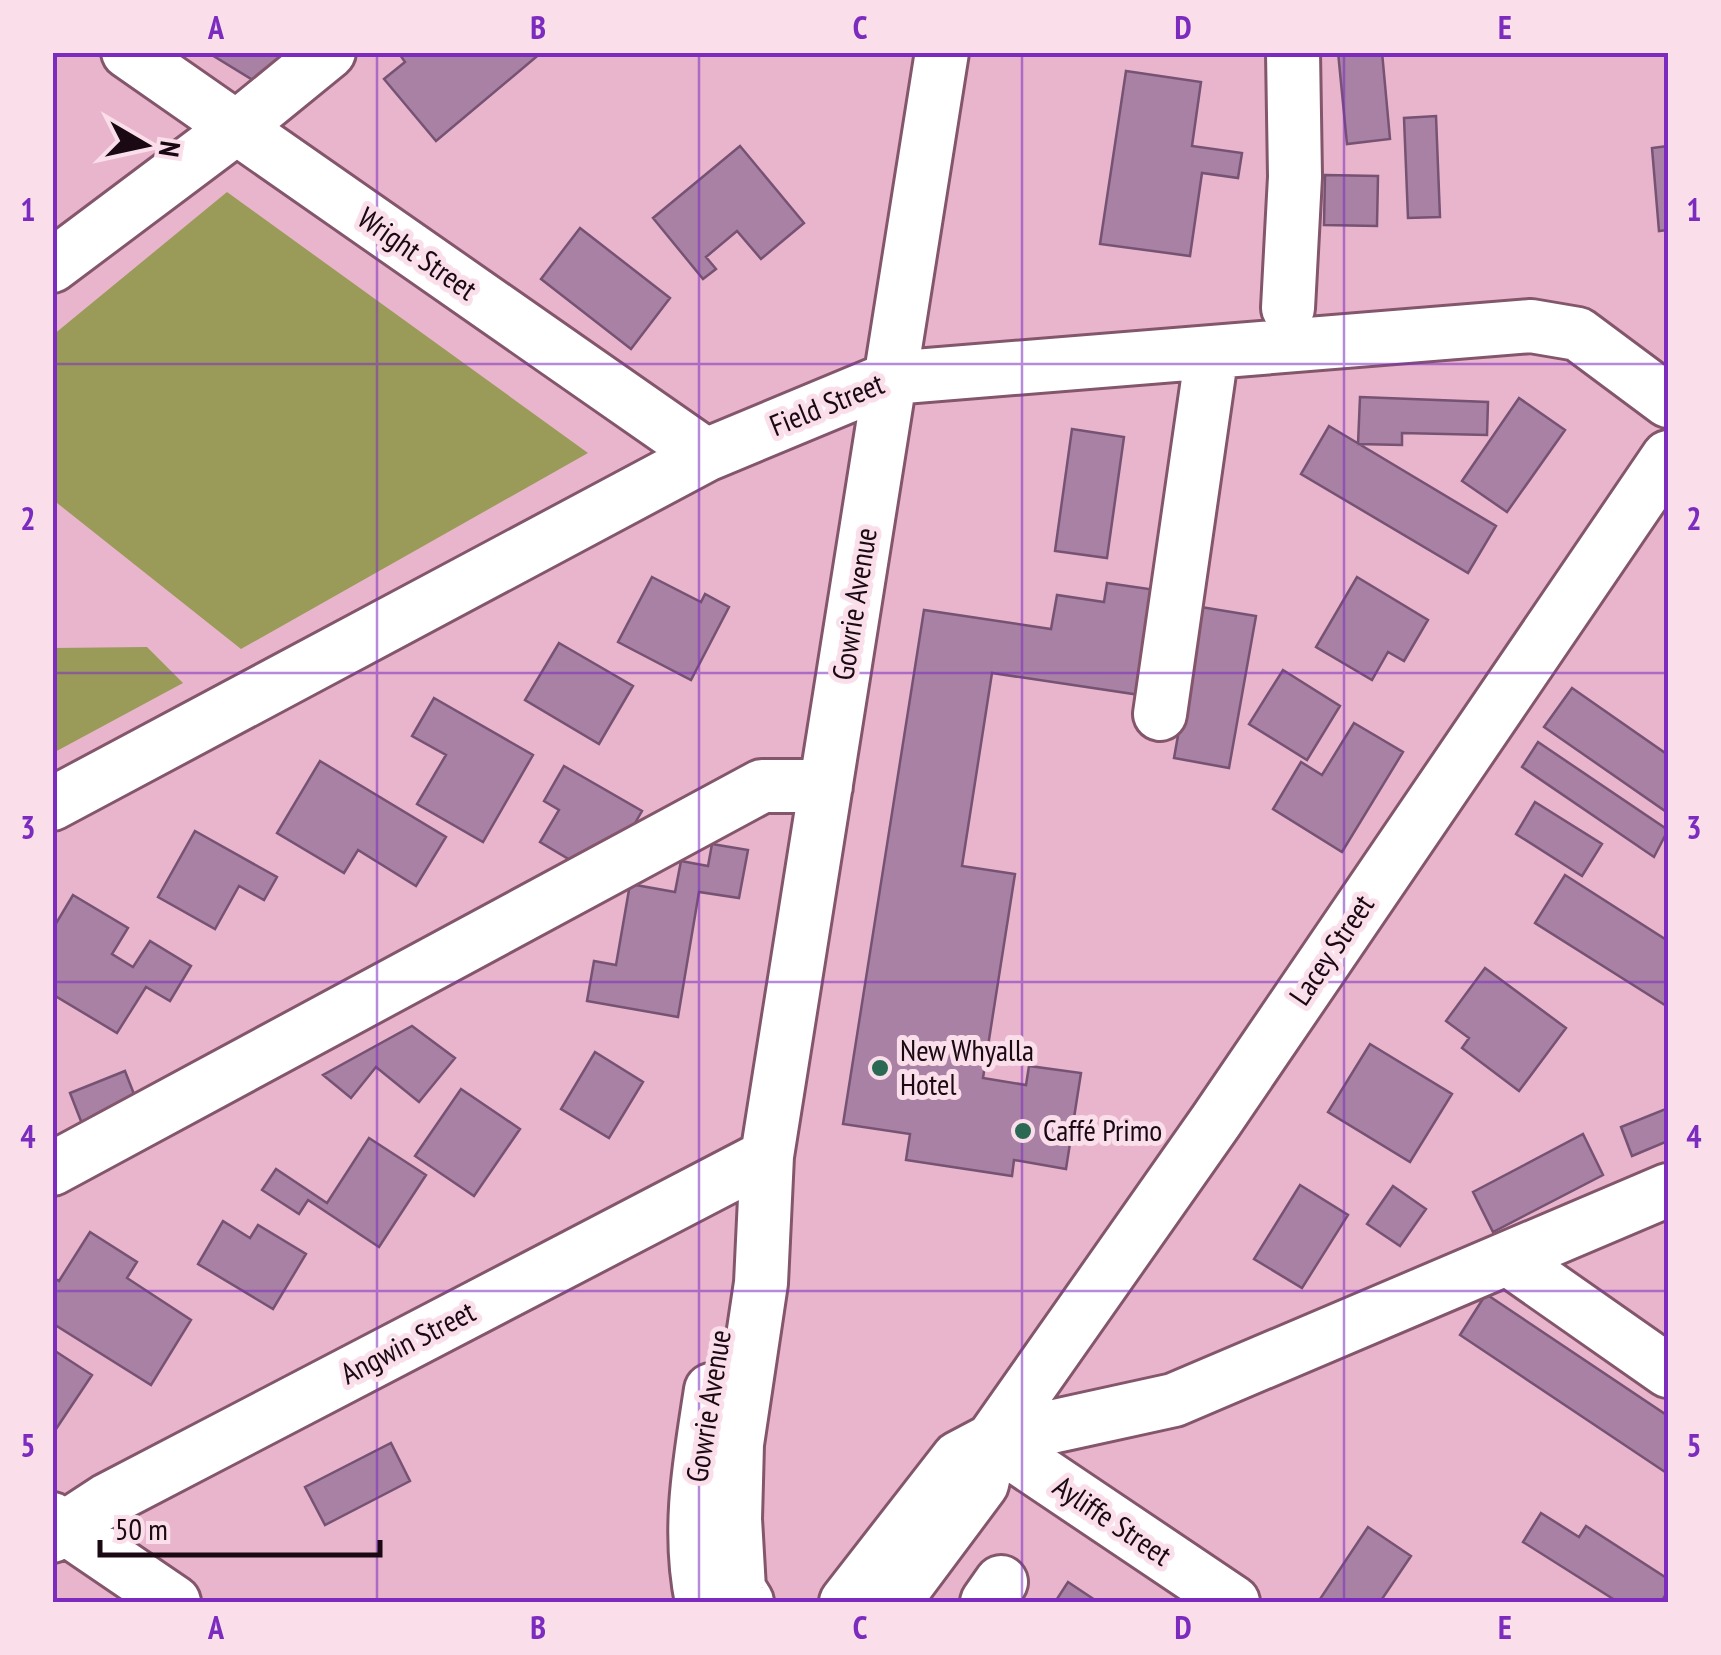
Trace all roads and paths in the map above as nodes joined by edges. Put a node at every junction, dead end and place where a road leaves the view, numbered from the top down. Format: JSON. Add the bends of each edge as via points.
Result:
{"nodes":[{"id":1,"x":128,"y":52,"type":"edge"},
{"id":2,"x":328,"y":52,"type":"edge"},
{"id":3,"x":942,"y":52,"type":"edge"},
{"id":4,"x":1293,"y":52,"type":"edge"},
{"id":5,"x":236,"y":128,"type":"junction"},
{"id":6,"x":52,"y":266,"type":"edge"},
{"id":7,"x":1288,"y":308,"type":"dead end"},
{"id":8,"x":1212,"y":352,"type":"junction"},
{"id":9,"x":892,"y":378,"type":"junction"},
{"id":10,"x":1668,"y":401,"type":"edge"},
{"id":11,"x":706,"y":455,"type":"junction"},
{"id":12,"x":1668,"y":457,"type":"edge"},
{"id":13,"x":1160,"y":714,"type":"dead end"},
{"id":14,"x":826,"y":786,"type":"junction"},
{"id":15,"x":52,"y":804,"type":"edge"},
{"id":16,"x":768,"y":1156,"type":"junction"},
{"id":17,"x":52,"y":1169,"type":"edge"},
{"id":18,"x":1668,"y":1190,"type":"edge"},
{"id":19,"x":1508,"y":1259,"type":"junction"},
{"id":20,"x":1668,"y":1371,"type":"edge"},
{"id":21,"x":992,"y":1440,"type":"junction"},
{"id":22,"x":57,"y":1528,"type":"edge"},
{"id":23,"x":174,"y":1602,"type":"edge"},
{"id":24,"x":702,"y":1602,"type":"edge"},
{"id":25,"x":747,"y":1602,"type":"edge"},
{"id":26,"x":846,"y":1602,"type":"edge"},
{"id":27,"x":894,"y":1602,"type":"edge"},
{"id":28,"x":1233,"y":1602,"type":"edge"}],
"edges":[{"from":1,"to":5,"type":"street","name":"Wright Street"},
{"from":2,"to":5,"type":"street"},
{"from":3,"to":9,"type":"street","name":"Gowrie Avenue"},
{"from":4,"to":7,"type":"street"},
{"from":5,"to":6,"type":"street"},
{"from":5,"to":11,"type":"street","name":"Wright Street"},
{"from":8,"to":9,"type":"street","name":"Field Street"},
{"from":8,"to":10,"type":"street","name":"Field Street","via":[[1532,326],[1578,334]]},
{"from":8,"to":13,"type":"street"},
{"from":9,"to":11,"type":"street","name":"Field Street"},
{"from":9,"to":14,"type":"street","name":"Gowrie Avenue"},
{"from":11,"to":15,"type":"street","name":"Field Street"},
{"from":12,"to":21,"type":"street","name":"Lacey Street"},
{"from":14,"to":16,"type":"street","name":"Gowrie Avenue"},
{"from":14,"to":17,"type":"street","via":[[762,786]]},
{"from":16,"to":22,"type":"street","name":"Angwin Street"},
{"from":16,"to":24,"type":"street","name":"Gowrie Avenue","via":[[732,1262],[694,1494],[694,1567]]},
{"from":16,"to":25,"type":"street","name":"Gowrie Avenue","via":[[761,1283],[737,1444],[739,1588]]},
{"from":18,"to":19,"type":"street"},
{"from":19,"to":20,"type":"street"},
{"from":19,"to":21,"type":"street","via":[[1174,1400]]},
{"from":21,"to":26,"type":"street","name":"Lacey Street","via":[[958,1458]]},
{"from":21,"to":27,"type":"street","name":"Lacey Street","via":[[982,1484]]},
{"from":21,"to":28,"type":"street","name":"Ayliffe Street"},
{"from":22,"to":23,"type":"street"}]}
